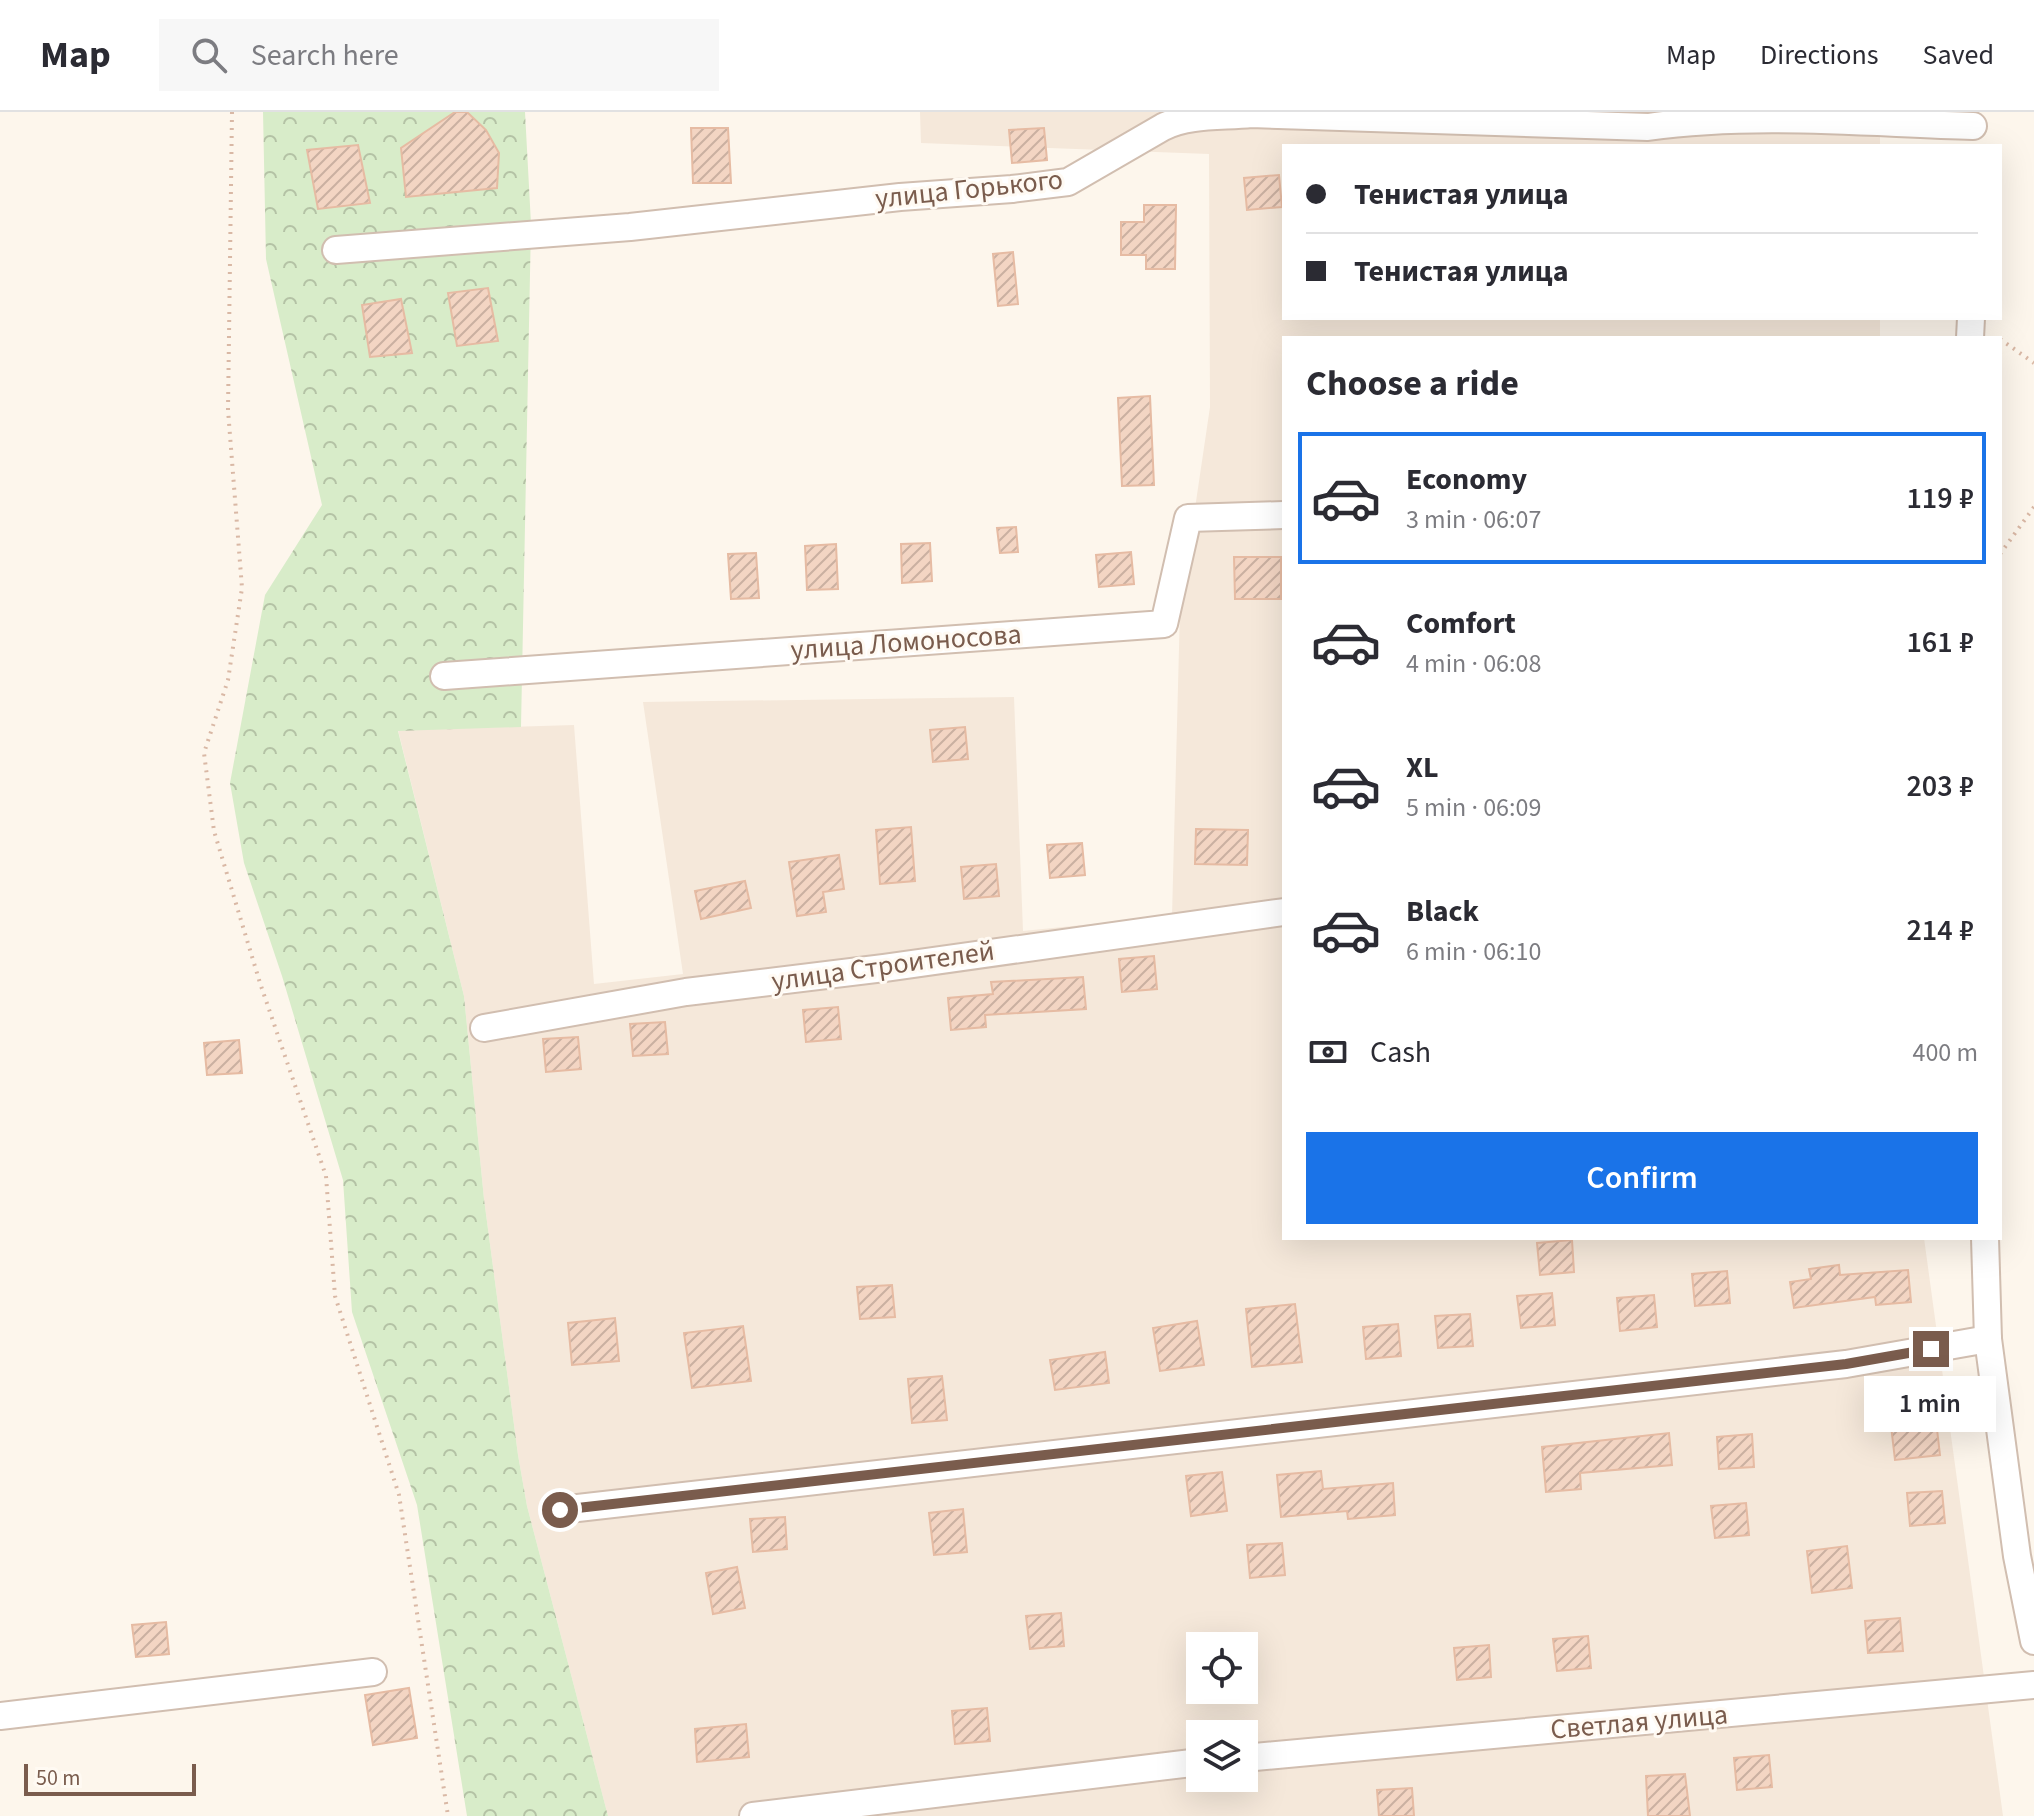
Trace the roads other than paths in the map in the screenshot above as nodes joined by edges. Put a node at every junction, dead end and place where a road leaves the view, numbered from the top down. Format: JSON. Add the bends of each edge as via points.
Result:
{"nodes":[{"id":1,"x":1973,"y":128,"type":"edge"},
{"id":2,"x":336,"y":250,"type":"dead end"},
{"id":3,"x":1282,"y":515,"type":"edge"},
{"id":4,"x":444,"y":676,"type":"dead end"},
{"id":5,"x":1282,"y":912,"type":"edge"},
{"id":6,"x":484,"y":1028,"type":"dead end"},
{"id":7,"x":1985,"y":1240,"type":"edge"},
{"id":8,"x":1988,"y":1339,"type":"junction"},
{"id":9,"x":560,"y":1510,"type":"dead end"},
{"id":10,"x":2034,"y":1641,"type":"edge"},
{"id":11,"x":373,"y":1672,"type":"dead end"},
{"id":12,"x":2034,"y":1685,"type":"edge"},
{"id":13,"x":0,"y":1716,"type":"edge"},
{"id":14,"x":1258,"y":1757,"type":"edge"},
{"id":15,"x":1186,"y":1764,"type":"edge"},
{"id":16,"x":753,"y":1816,"type":"edge"}],
"edges":[{"from":1,"to":2,"type":"street","name":"улица Горького","via":[[1745,119],[1648,127],[1251,114],[1177,120],[1068,182],[630,227]]},
{"from":3,"to":4,"type":"street","name":"улица Ломоносова","via":[[1188,518],[1164,624]]},
{"from":5,"to":6,"type":"street","name":"улица Строителей","via":[[686,992]]},
{"from":7,"to":8,"type":"street"},
{"from":8,"to":9,"type":"street","via":[[1846,1364]]},
{"from":8,"to":10,"type":"street","via":[[2017,1556]]},
{"from":11,"to":13,"type":"street"},
{"from":12,"to":14,"type":"street","name":"Светлая улица"},
{"from":15,"to":16,"type":"street"}]}
